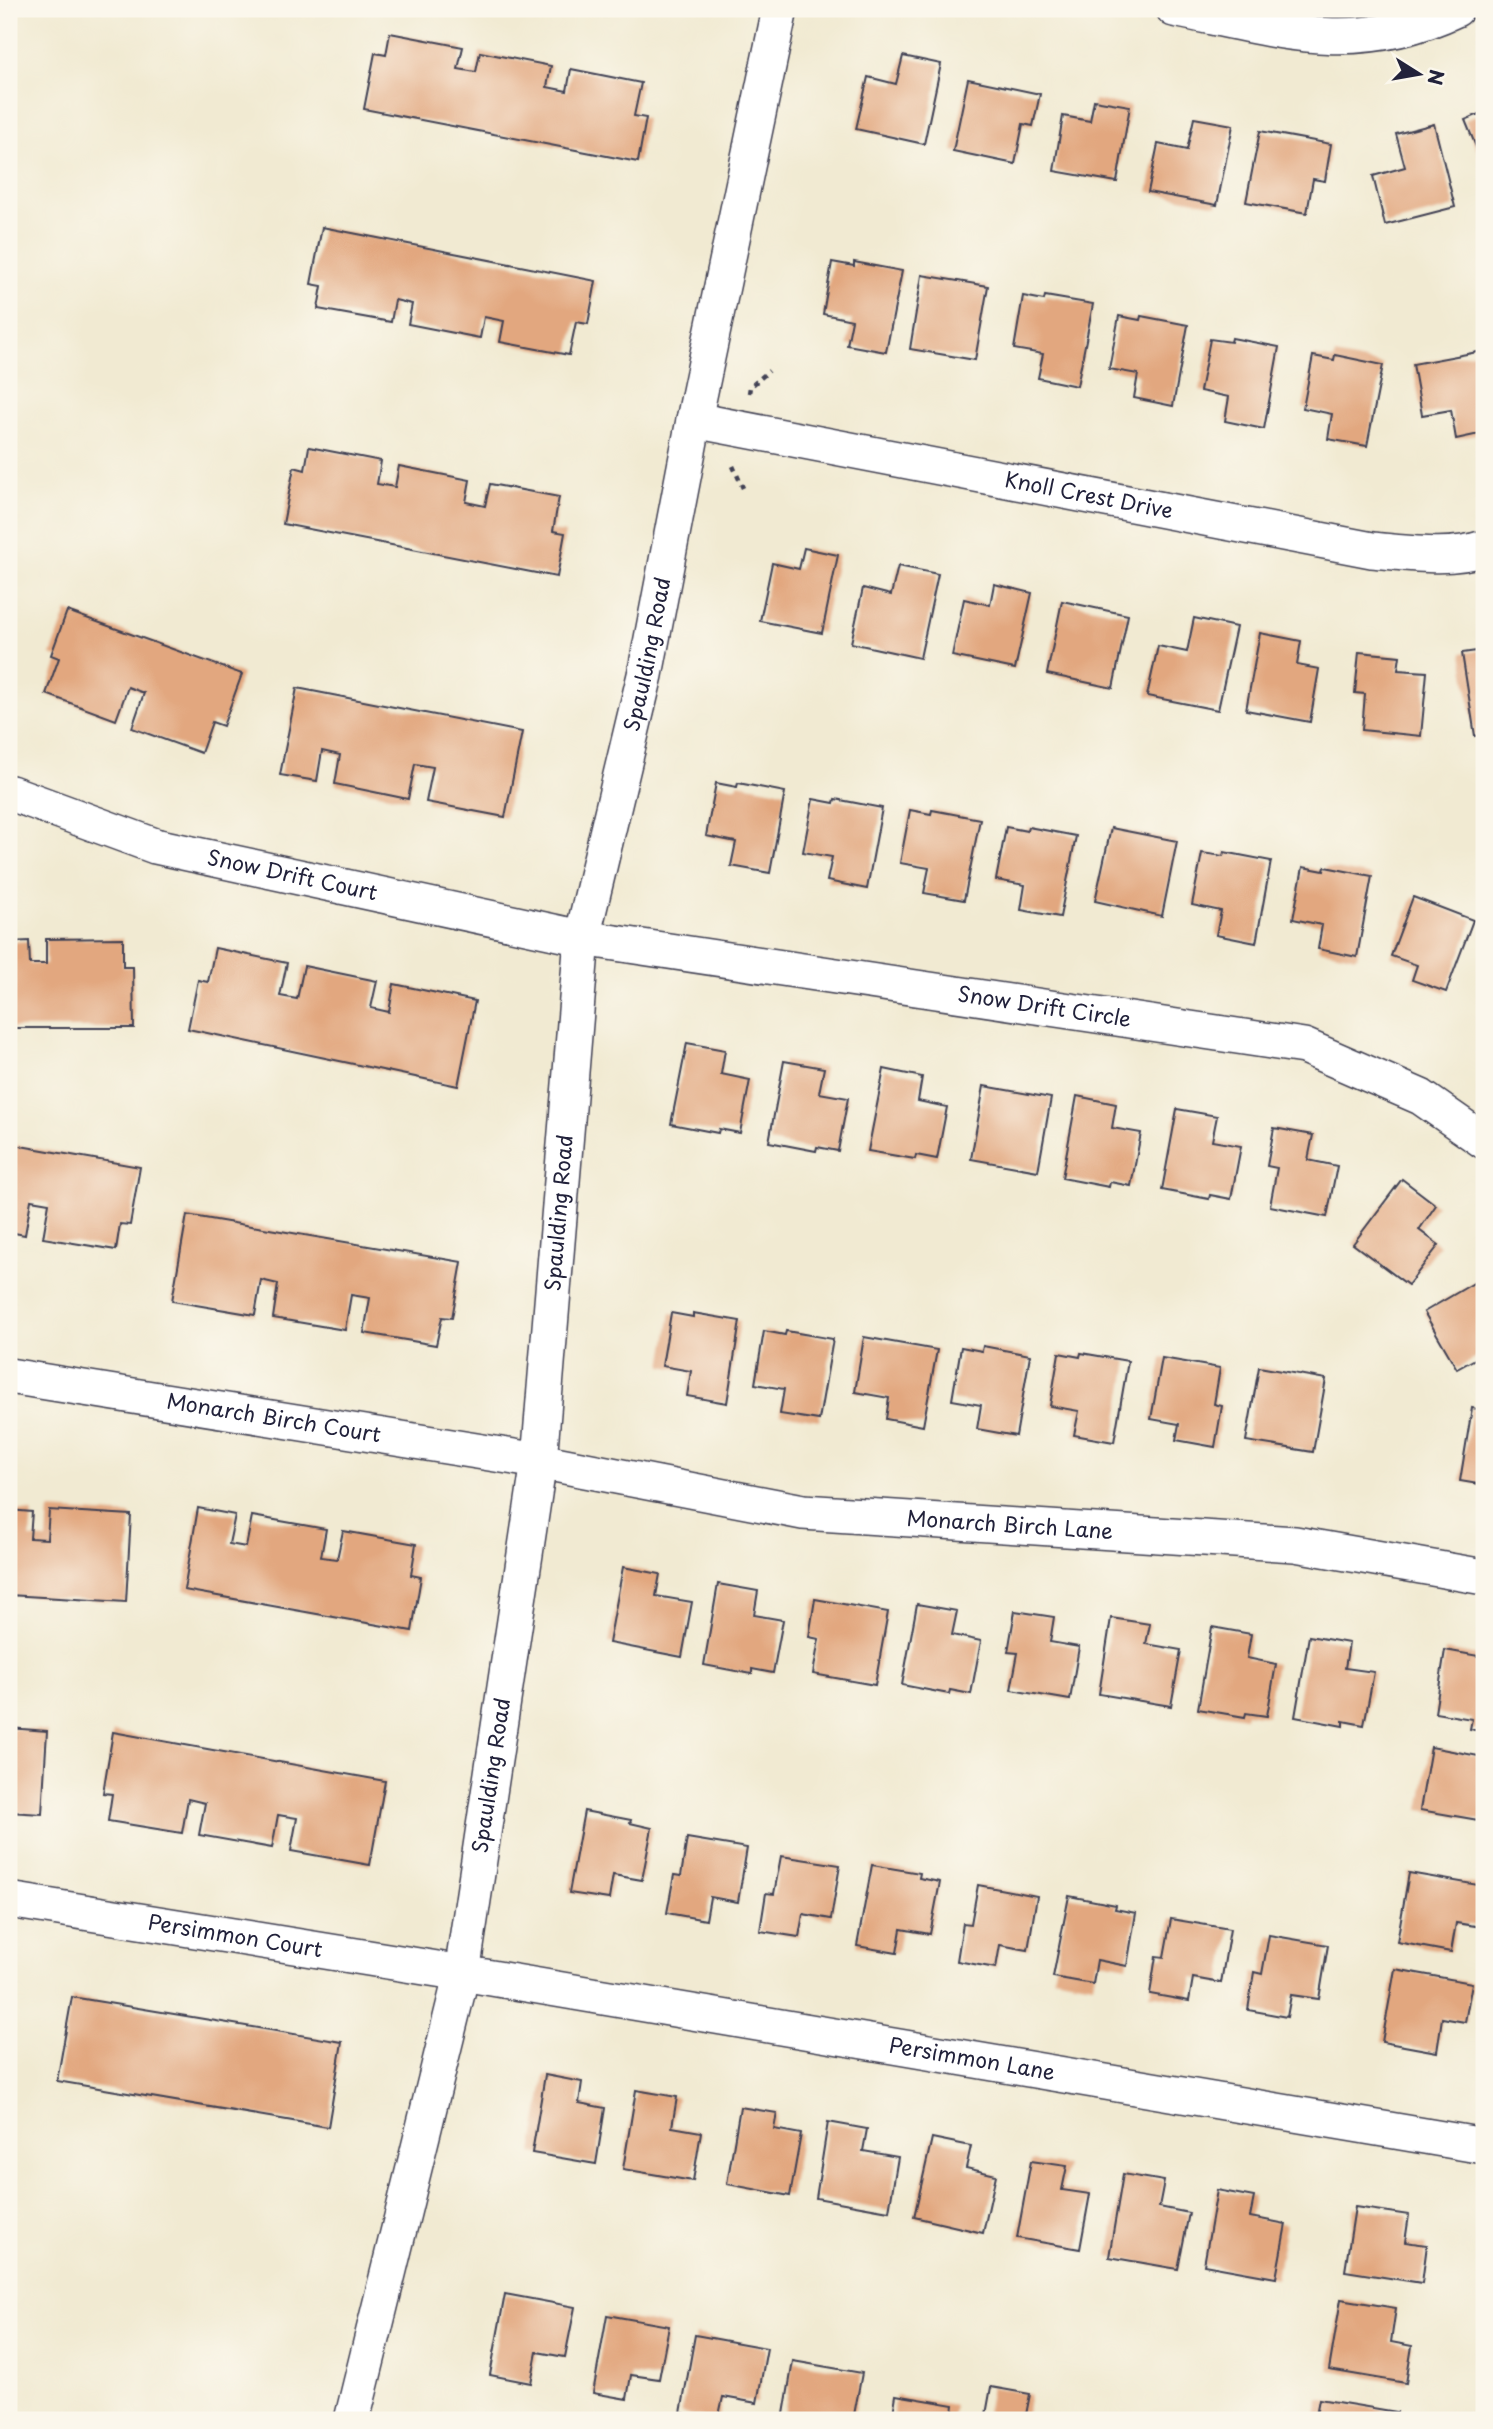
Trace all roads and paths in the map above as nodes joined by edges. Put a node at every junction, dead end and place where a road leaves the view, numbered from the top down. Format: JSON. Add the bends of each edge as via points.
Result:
{"nodes":[{"id":1,"x":780,"y":9,"type":"edge"},
{"id":2,"x":1174,"y":9,"type":"edge"},
{"id":3,"x":1456,"y":9,"type":"edge"},
{"id":4,"x":694,"y":421,"type":"junction"},
{"id":5,"x":1484,"y":548,"type":"edge"},
{"id":6,"x":9,"y":794,"type":"edge"},
{"id":7,"x":582,"y":939,"type":"junction"},
{"id":8,"x":1484,"y":1141,"type":"edge"},
{"id":9,"x":9,"y":1376,"type":"edge"},
{"id":10,"x":539,"y":1461,"type":"junction"},
{"id":11,"x":1484,"y":1577,"type":"edge"},
{"id":12,"x":9,"y":1900,"type":"edge"},
{"id":13,"x":462,"y":1973,"type":"junction"},
{"id":14,"x":1484,"y":2146,"type":"edge"},
{"id":15,"x":352,"y":2420,"type":"edge"}],
"edges":[{"from":1,"to":4,"type":"street","name":"Spaulding Road"},
{"from":2,"to":3,"type":"street","via":[[1301,34],[1340,37],[1388,32]]},
{"from":4,"to":5,"type":"street","name":"Knoll Crest Drive","via":[[1371,550],[1426,554],[1470,553]]},
{"from":4,"to":7,"type":"street","name":"Spaulding Road","via":[[645,675]]},
{"from":6,"to":7,"type":"street","name":"Snow Drift Court","via":[[155,846]]},
{"from":7,"to":8,"type":"street","name":"Snow Drift Circle","via":[[1304,1046],[1421,1097]]},
{"from":7,"to":10,"type":"street","name":"Spaulding Road"},
{"from":9,"to":10,"type":"street","name":"Monarch Birch Court"},
{"from":10,"to":11,"type":"street","name":"Monarch Birch Lane","via":[[803,1512],[1295,1544]]},
{"from":10,"to":13,"type":"street","name":"Spaulding Road"},
{"from":12,"to":13,"type":"street","name":"Persimmon Court"},
{"from":13,"to":14,"type":"street","name":"Persimmon Lane"},
{"from":13,"to":15,"type":"street","name":"Spaulding Road"}]}
